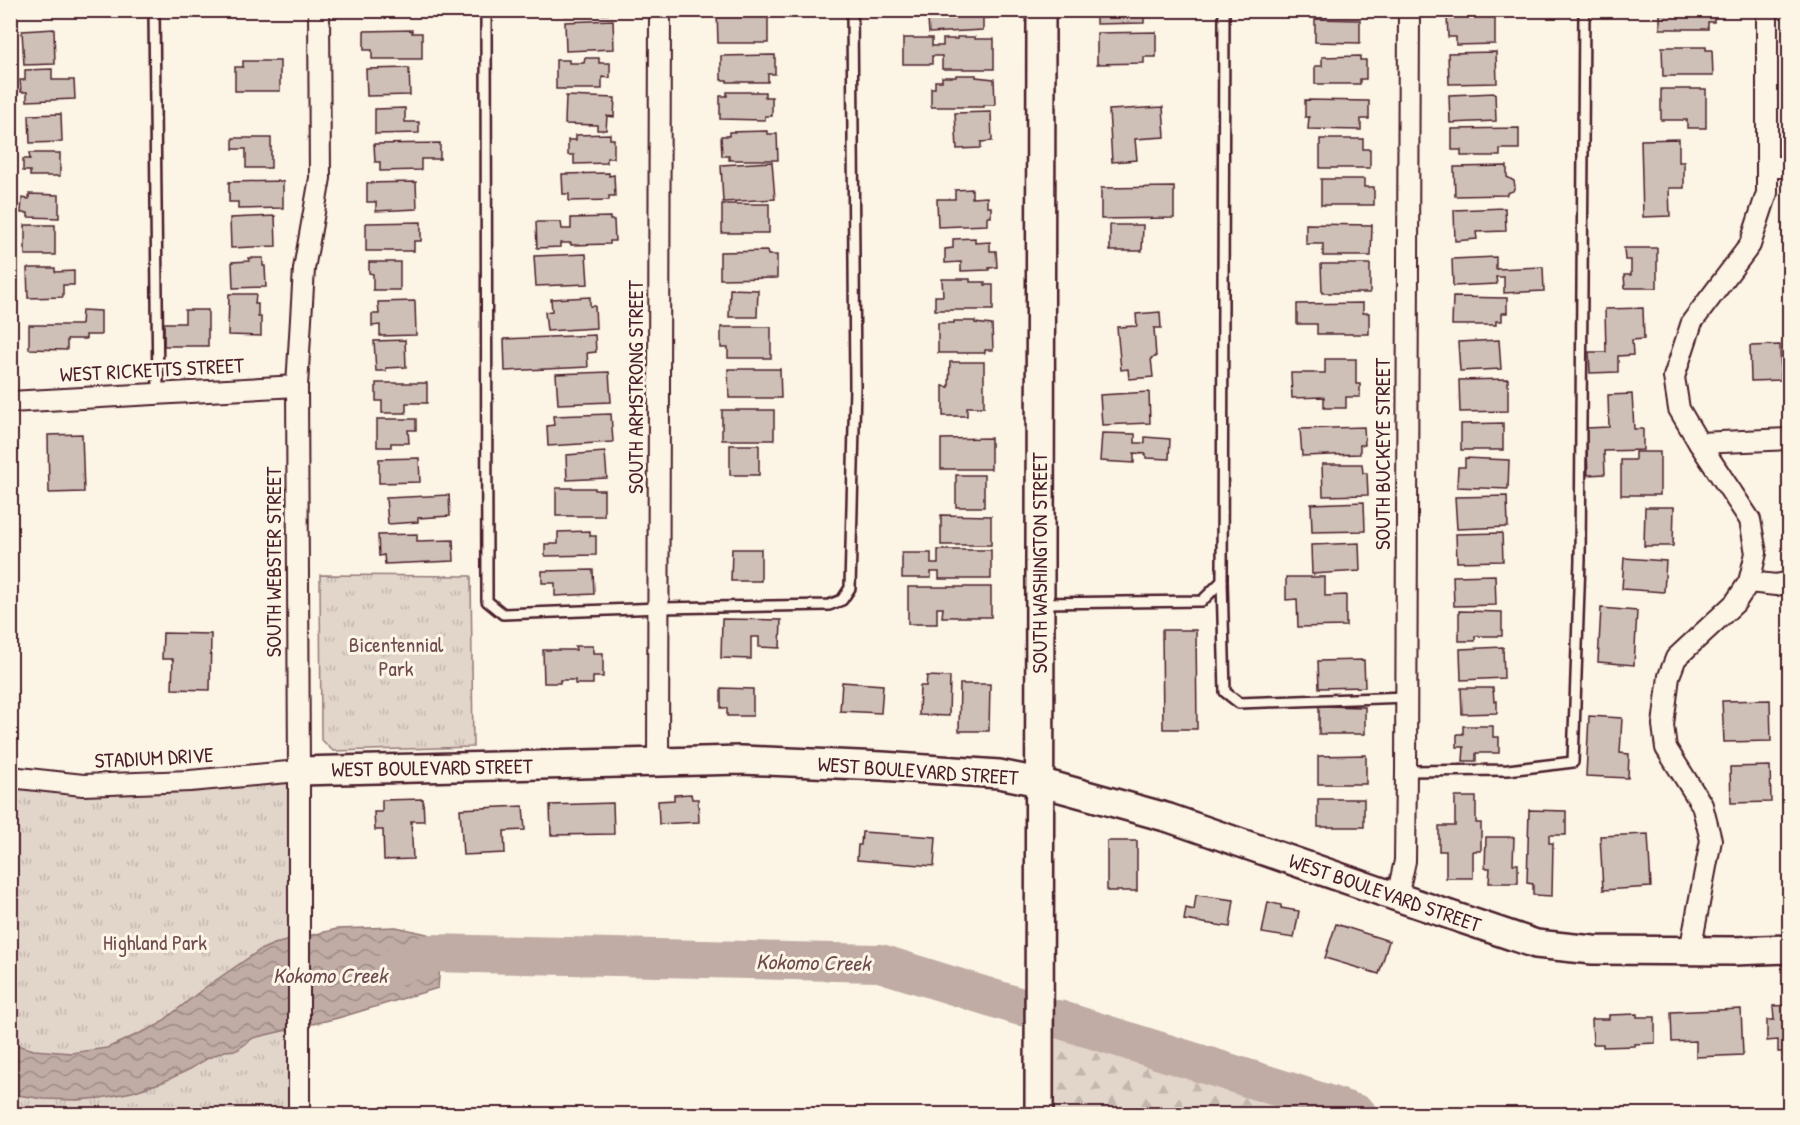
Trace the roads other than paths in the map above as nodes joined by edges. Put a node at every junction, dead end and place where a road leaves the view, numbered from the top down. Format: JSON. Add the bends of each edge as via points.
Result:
{"nodes":[{"id":1,"x":154,"y":10,"type":"edge"},
{"id":2,"x":319,"y":10,"type":"edge"},
{"id":3,"x":486,"y":10,"type":"edge"},
{"id":4,"x":660,"y":10,"type":"edge"},
{"id":5,"x":852,"y":10,"type":"edge"},
{"id":6,"x":1041,"y":10,"type":"edge"},
{"id":7,"x":1224,"y":10,"type":"edge"},
{"id":8,"x":1409,"y":10,"type":"edge"},
{"id":9,"x":1584,"y":10,"type":"edge"},
{"id":10,"x":1767,"y":10,"type":"edge"},
{"id":11,"x":1767,"y":167,"type":"junction"},
{"id":12,"x":1790,"y":167,"type":"edge"},
{"id":13,"x":297,"y":386,"type":"junction"},
{"id":14,"x":158,"y":393,"type":"junction"},
{"id":15,"x":10,"y":402,"type":"edge"},
{"id":16,"x":1790,"y":439,"type":"edge"},
{"id":17,"x":1699,"y":443,"type":"junction"},
{"id":18,"x":1222,"y":581,"type":"junction"},
{"id":19,"x":1749,"y":582,"type":"junction"},
{"id":20,"x":1790,"y":582,"type":"edge"},
{"id":21,"x":1041,"y":603,"type":"junction"},
{"id":22,"x":660,"y":608,"type":"junction"},
{"id":23,"x":1407,"y":696,"type":"junction"},
{"id":24,"x":658,"y":763,"type":"junction"},
{"id":25,"x":299,"y":771,"type":"junction"},
{"id":26,"x":1406,"y":771,"type":"junction"},
{"id":27,"x":10,"y":777,"type":"edge"},
{"id":28,"x":1039,"y":782,"type":"junction"},
{"id":29,"x":1397,"y":897,"type":"junction"},
{"id":30,"x":1790,"y":949,"type":"edge"},
{"id":31,"x":1690,"y":951,"type":"junction"},
{"id":32,"x":299,"y":1114,"type":"edge"},
{"id":33,"x":1039,"y":1114,"type":"edge"}],
"edges":[{"from":1,"to":14,"type":"lane"},
{"from":2,"to":13,"type":"street","name":"SOUTH WEBSTER STREET","via":[[320,178],[304,269]]},
{"from":3,"to":22,"type":"lane","via":[[487,601],[503,614]]},
{"from":4,"to":22,"type":"street","name":"SOUTH ARMSTRONG STREET"},
{"from":5,"to":22,"type":"lane","via":[[855,386],[850,588],[842,600],[829,605]]},
{"from":6,"to":21,"type":"main road","name":"SOUTH WASHINGTON STREET"},
{"from":7,"to":18,"type":"lane"},
{"from":8,"to":23,"type":"street","name":"SOUTH BUCKEYE STREET"},
{"from":9,"to":26,"type":"lane","via":[[1580,560],[1573,762],[1508,770]]},
{"from":10,"to":11,"type":"street"},
{"from":11,"to":12,"type":"street"},
{"from":11,"to":17,"type":"street","via":[[1767,193],[1750,245],[1692,322],[1674,376],[1679,409]]},
{"from":13,"to":14,"type":"street","name":"WEST RICKETTS STREET"},
{"from":13,"to":25,"type":"street","name":"SOUTH WEBSTER STREET"},
{"from":14,"to":15,"type":"street","name":"WEST RICKETTS STREET"},
{"from":16,"to":17,"type":"street"},
{"from":17,"to":19,"type":"street","via":[[1750,520],[1756,553]]},
{"from":18,"to":21,"type":"lane","via":[[1202,601]]},
{"from":18,"to":23,"type":"lane","via":[[1225,692],[1239,703]]},
{"from":19,"to":20,"type":"street"},
{"from":19,"to":31,"type":"street","via":[[1735,603],[1676,658],[1669,676],[1663,725],[1666,748],[1702,805],[1711,840]]},
{"from":21,"to":28,"type":"main road","name":"SOUTH WASHINGTON STREET"},
{"from":22,"to":24,"type":"street","name":"SOUTH ARMSTRONG STREET"},
{"from":23,"to":26,"type":"street","name":"SOUTH BUCKEYE STREET"},
{"from":24,"to":25,"type":"main road","name":"WEST BOULEVARD STREET"},
{"from":24,"to":28,"type":"main road","name":"WEST BOULEVARD STREET","via":[[741,760],[882,766],[999,774]]},
{"from":25,"to":27,"type":"street","name":"STADIUM DRIVE","via":[[190,782],[83,785]]},
{"from":25,"to":32,"type":"street","name":"SOUTH WEBSTER STREET"},
{"from":26,"to":29,"type":"street","name":"SOUTH BUCKEYE STREET","via":[[1405,861]]},
{"from":28,"to":29,"type":"main road","name":"WEST BOULEVARD STREET","via":[[1169,818]]},
{"from":28,"to":33,"type":"main road","name":"SOUTH WASHINGTON STREET"},
{"from":29,"to":31,"type":"main road","name":"WEST BOULEVARD STREET","via":[[1536,944],[1593,950]]},
{"from":30,"to":31,"type":"main road","name":"WEST BOULEVARD STREET"}]}
